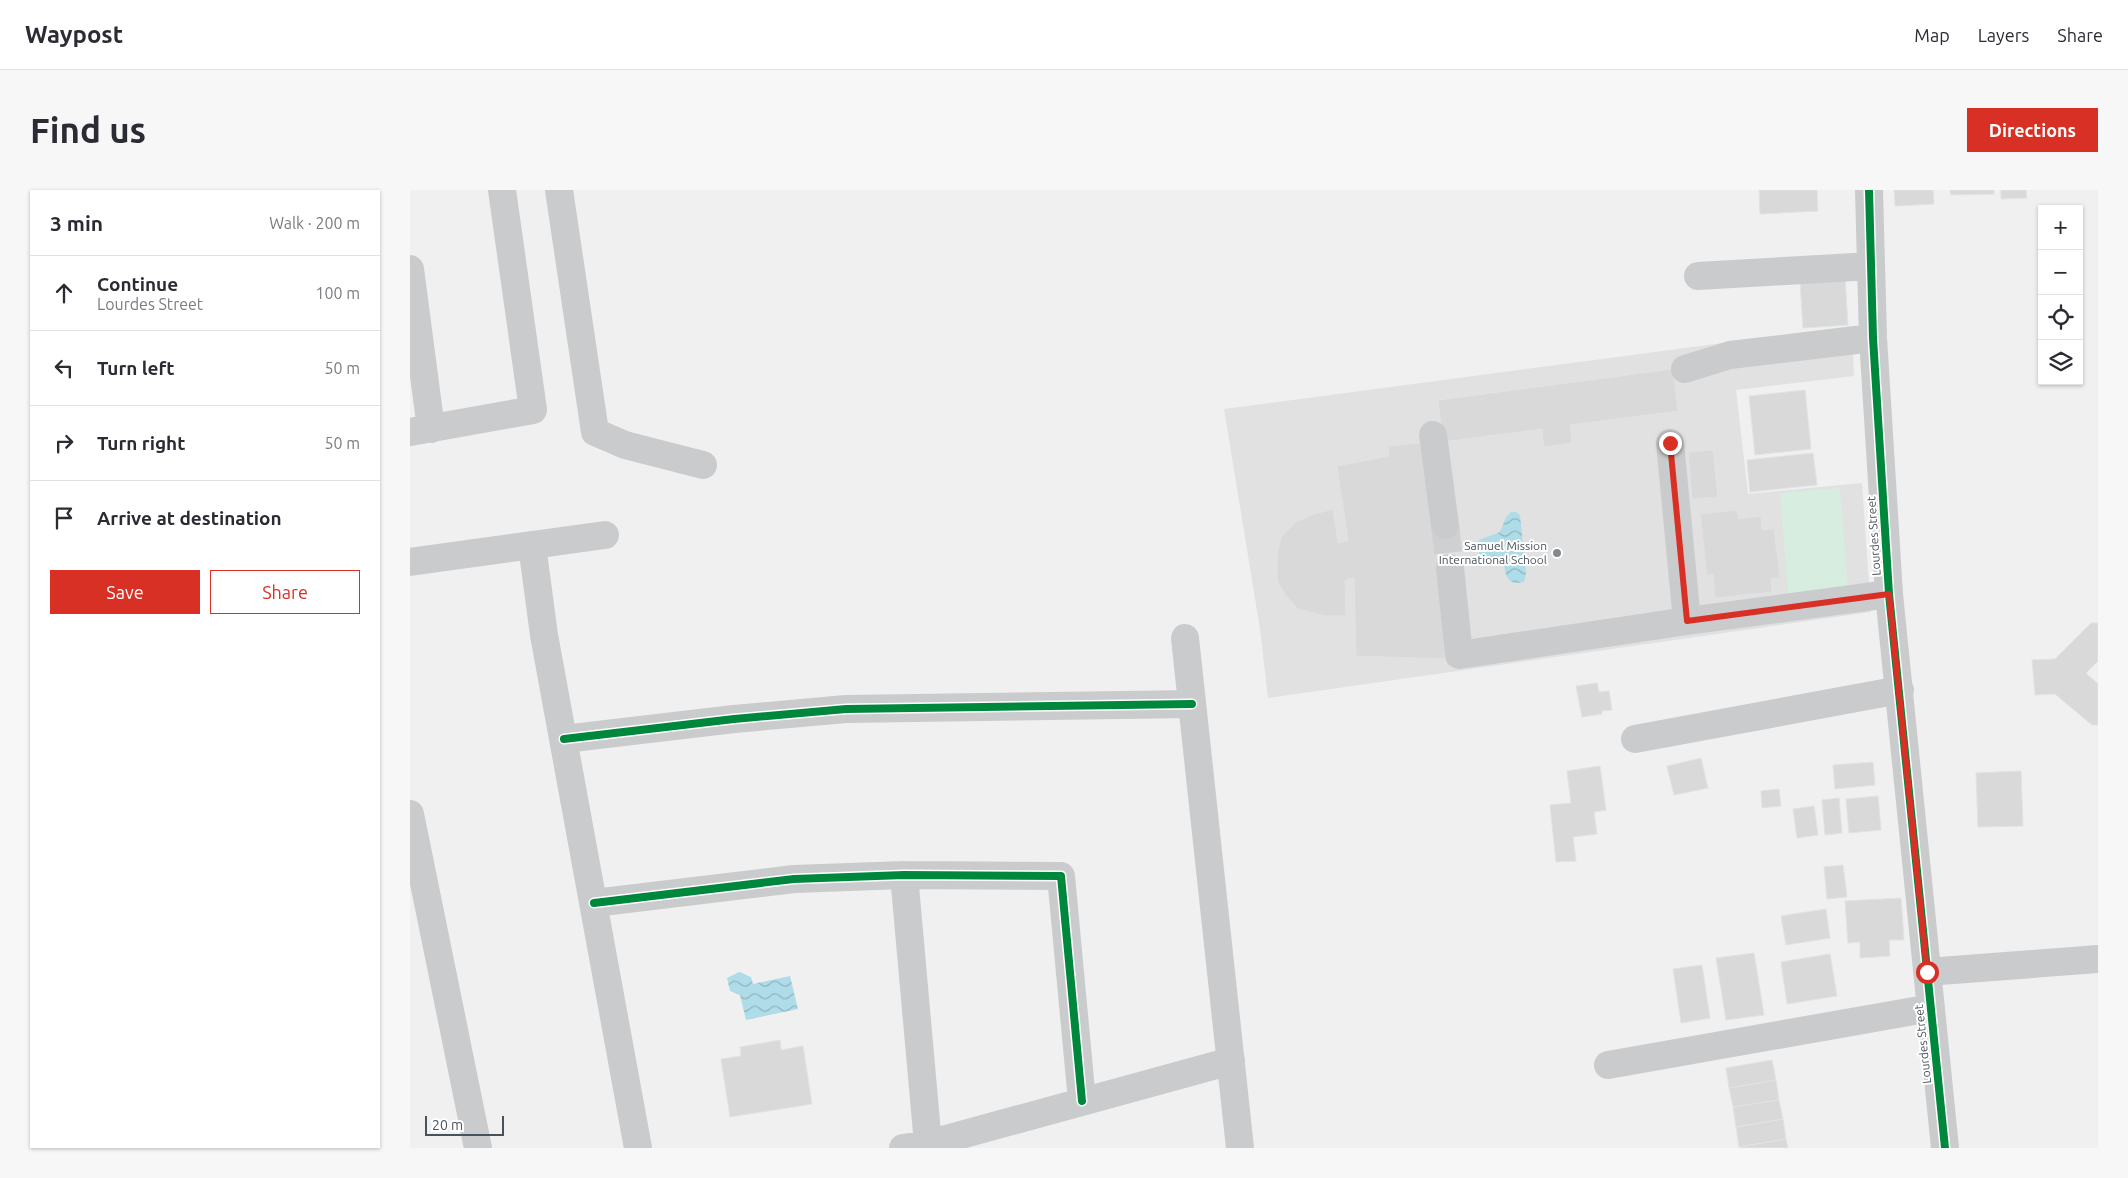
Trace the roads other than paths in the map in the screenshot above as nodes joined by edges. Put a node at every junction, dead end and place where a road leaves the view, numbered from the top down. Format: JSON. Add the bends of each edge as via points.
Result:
{"nodes":[{"id":1,"x":502,"y":190,"type":"edge"},
{"id":2,"x":559,"y":190,"type":"edge"},
{"id":3,"x":1868,"y":190,"type":"edge"},
{"id":4,"x":1871,"y":266,"type":"junction"},
{"id":5,"x":410,"y":269,"type":"edge"},
{"id":6,"x":1698,"y":276,"type":"dead end"},
{"id":7,"x":1873,"y":338,"type":"junction"},
{"id":8,"x":1685,"y":369,"type":"dead end"},
{"id":9,"x":420,"y":431,"type":"edge"},
{"id":10,"x":1433,"y":435,"type":"dead end"},
{"id":11,"x":1670,"y":443,"type":"dead end"},
{"id":12,"x":703,"y":465,"type":"dead end"},
{"id":13,"x":1445,"y":525,"type":"tunnel mouth"},
{"id":14,"x":605,"y":535,"type":"dead end"},
{"id":15,"x":532,"y":545,"type":"junction"},
{"id":16,"x":410,"y":562,"type":"edge"},
{"id":17,"x":1450,"y":568,"type":"tunnel mouth"},
{"id":18,"x":1889,"y":594,"type":"junction"},
{"id":19,"x":1687,"y":621,"type":"junction"},
{"id":20,"x":1185,"y":638,"type":"dead end"},
{"id":21,"x":1900,"y":690,"type":"junction"},
{"id":22,"x":1192,"y":704,"type":"junction"},
{"id":23,"x":564,"y":739,"type":"junction"},
{"id":24,"x":1635,"y":739,"type":"dead end"},
{"id":25,"x":410,"y":814,"type":"edge"},
{"id":26,"x":904,"y":875,"type":"junction"},
{"id":27,"x":594,"y":903,"type":"junction"},
{"id":28,"x":2098,"y":959,"type":"edge"},
{"id":29,"x":1927,"y":972,"type":"junction"},
{"id":30,"x":1931,"y":1008,"type":"junction"},
{"id":31,"x":1231,"y":1061,"type":"junction"},
{"id":32,"x":1608,"y":1065,"type":"dead end"},
{"id":33,"x":1082,"y":1101,"type":"junction"},
{"id":34,"x":916,"y":1146,"type":"edge"},
{"id":35,"x":478,"y":1148,"type":"edge"},
{"id":36,"x":638,"y":1148,"type":"edge"},
{"id":37,"x":1240,"y":1148,"type":"edge"},
{"id":38,"x":1945,"y":1148,"type":"edge"}],
"edges":[{"from":1,"to":9,"type":"street","via":[[533,410]]},
{"from":2,"to":12,"type":"street","via":[[595,432],[625,445]]},
{"from":3,"to":4,"type":"street","name":"Lourdes Street"},
{"from":4,"to":6,"type":"street"},
{"from":4,"to":7,"type":"street","name":"Lourdes Street"},
{"from":5,"to":9,"type":"street"},
{"from":7,"to":8,"type":"street","via":[[1730,355]]},
{"from":7,"to":18,"type":"street","name":"Lourdes Street"},
{"from":10,"to":13,"type":"street"},
{"from":11,"to":19,"type":"street"},
{"from":14,"to":15,"type":"street"},
{"from":15,"to":16,"type":"street"},
{"from":15,"to":23,"type":"street","via":[[544,635]]},
{"from":17,"to":19,"type":"street","via":[[1459,655]]},
{"from":18,"to":19,"type":"street"},
{"from":18,"to":21,"type":"street","name":"Lourdes Street"},
{"from":20,"to":22,"type":"street"},
{"from":21,"to":24,"type":"street"},
{"from":21,"to":29,"type":"street","name":"Lourdes Street"},
{"from":22,"to":23,"type":"street","via":[[846,709]]},
{"from":22,"to":31,"type":"street"},
{"from":23,"to":27,"type":"street"},
{"from":25,"to":35,"type":"street"},
{"from":26,"to":27,"type":"street","via":[[794,879]]},
{"from":26,"to":33,"type":"street","via":[[1062,876]]},
{"from":26,"to":34,"type":"street"},
{"from":27,"to":36,"type":"street"},
{"from":28,"to":29,"type":"street"},
{"from":29,"to":30,"type":"street","name":"Lourdes Street"},
{"from":30,"to":32,"type":"street"},
{"from":30,"to":38,"type":"street","name":"Lourdes Street"},
{"from":31,"to":33,"type":"street"},
{"from":31,"to":37,"type":"street"},
{"from":33,"to":34,"type":"street"}]}
